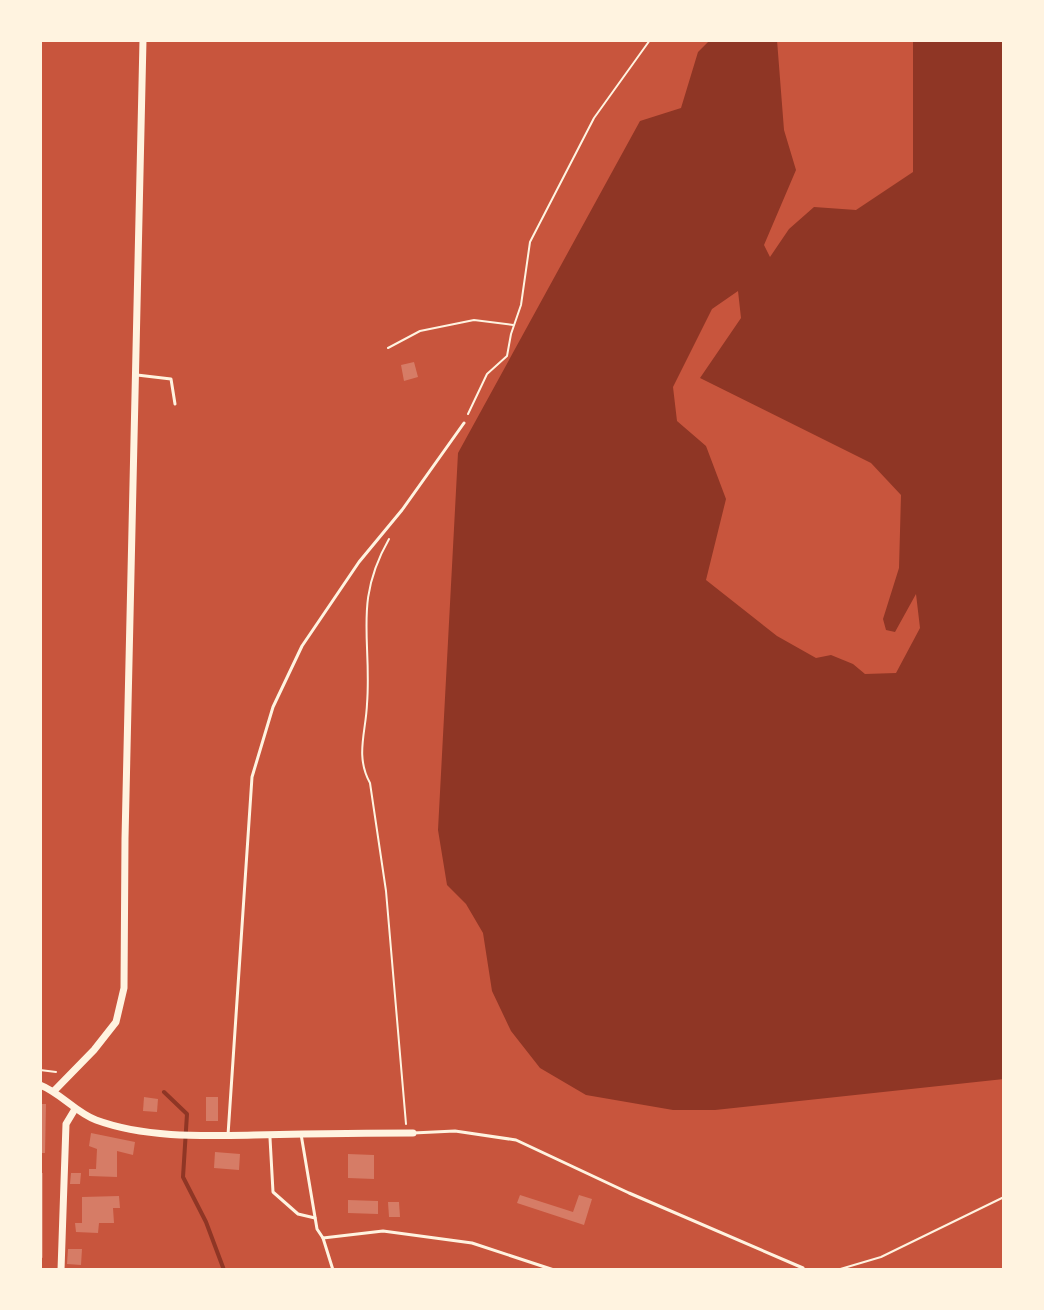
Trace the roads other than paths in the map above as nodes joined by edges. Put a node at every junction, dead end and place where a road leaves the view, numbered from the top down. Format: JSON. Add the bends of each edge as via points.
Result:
{"nodes":[{"id":1,"x":143,"y":40,"type":"edge"},
{"id":2,"x":137,"y":375,"type":"junction"},
{"id":3,"x":175,"y":404,"type":"dead end"},
{"id":4,"x":464,"y":423,"type":"road end"},
{"id":5,"x":40,"y":1085,"type":"edge"},
{"id":6,"x":54,"y":1091,"type":"junction"},
{"id":7,"x":75,"y":1109,"type":"junction"},
{"id":8,"x":410,"y":1133,"type":"joint"},
{"id":9,"x":301,"y":1134,"type":"junction"},
{"id":10,"x":228,"y":1135,"type":"junction"},
{"id":11,"x":270,"y":1135,"type":"junction"},
{"id":12,"x":315,"y":1218,"type":"junction"},
{"id":13,"x":323,"y":1238,"type":"junction"},
{"id":14,"x":803,"y":1268,"type":"dead end"},
{"id":15,"x":61,"y":1270,"type":"edge"},
{"id":16,"x":333,"y":1270,"type":"edge"},
{"id":17,"x":554,"y":1270,"type":"edge"}],
"edges":[{"from":1,"to":2,"type":"street"},
{"from":2,"to":3,"type":"lane","via":[[171,379]]},
{"from":2,"to":6,"type":"street","via":[[124,988],[116,1022]]},
{"from":4,"to":10,"type":"lane","via":[[302,646],[273,707],[252,777]]},
{"from":5,"to":6,"type":"street"},
{"from":6,"to":7,"type":"street"},
{"from":7,"to":10,"type":"street","via":[[114,1125]]},
{"from":7,"to":15,"type":"street","via":[[66,1124]]},
{"from":8,"to":9,"type":"street"},
{"from":8,"to":14,"type":"lane","via":[[455,1131],[516,1140]]},
{"from":9,"to":11,"type":"street"},
{"from":9,"to":12,"type":"lane"},
{"from":10,"to":11,"type":"street"},
{"from":11,"to":12,"type":"lane","via":[[273,1192],[298,1214]]},
{"from":12,"to":13,"type":"lane"},
{"from":13,"to":16,"type":"lane"},
{"from":13,"to":17,"type":"lane","via":[[383,1231],[472,1243]]}]}
